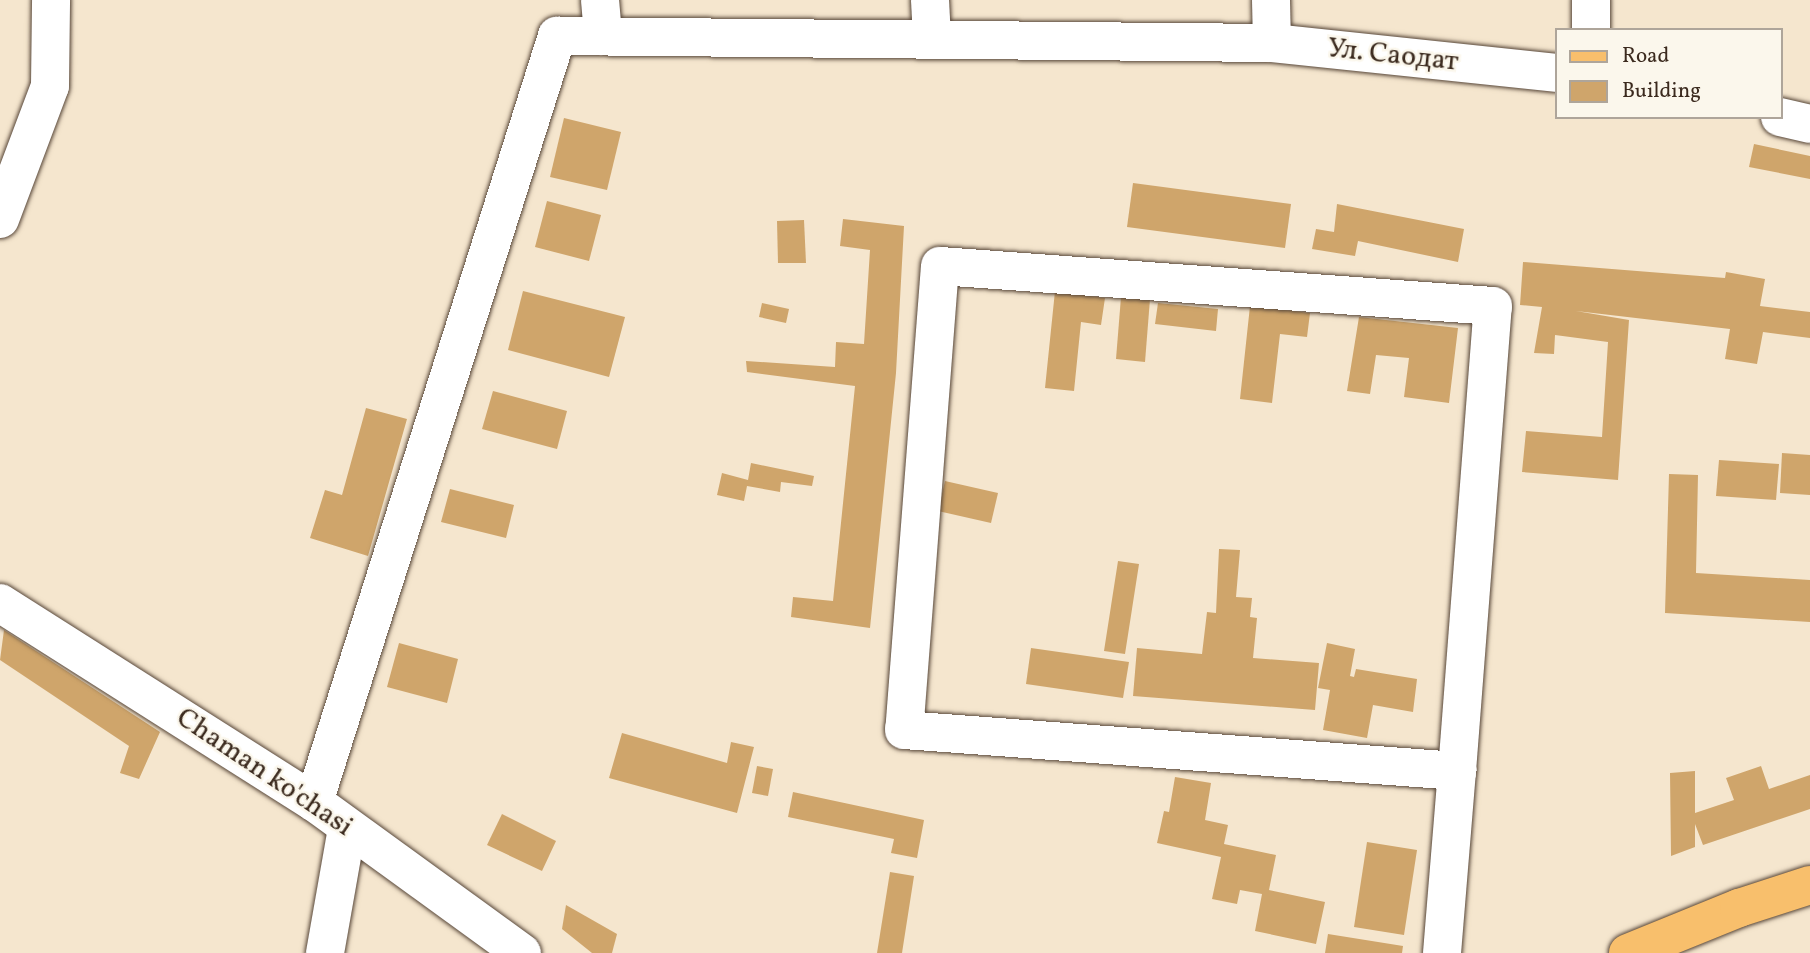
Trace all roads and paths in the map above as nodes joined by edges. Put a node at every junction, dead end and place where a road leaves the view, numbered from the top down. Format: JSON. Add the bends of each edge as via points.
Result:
{"nodes":[{"id":1,"x":51,"y":0,"type":"edge"},
{"id":2,"x":930,"y":0,"type":"edge"},
{"id":3,"x":1271,"y":0,"type":"edge"},
{"id":4,"x":1591,"y":0,"type":"edge"},
{"id":5,"x":601,"y":18,"type":"edge"},
{"id":6,"x":1591,"y":28,"type":"edge"},
{"id":7,"x":932,"y":39,"type":"junction"},
{"id":8,"x":1272,"y":43,"type":"junction"},
{"id":9,"x":1554,"y":73,"type":"edge"},
{"id":10,"x":1782,"y":117,"type":"edge"},
{"id":11,"x":1810,"y":124,"type":"edge"},
{"id":12,"x":0,"y":219,"type":"edge"},
{"id":13,"x":0,"y":603,"type":"edge"},
{"id":14,"x":1457,"y":771,"type":"junction"},
{"id":15,"x":314,"y":802,"type":"junction"},
{"id":16,"x":347,"y":828,"type":"junction"},
{"id":17,"x":1810,"y":886,"type":"edge"},
{"id":18,"x":325,"y":953,"type":"edge"},
{"id":19,"x":522,"y":953,"type":"edge"},
{"id":20,"x":1442,"y":953,"type":"edge"},
{"id":21,"x":1628,"y":953,"type":"edge"}],
"edges":[{"from":1,"to":12,"type":"street","via":[[50,86]]},
{"from":2,"to":7,"type":"street"},
{"from":3,"to":8,"type":"street"},
{"from":4,"to":6,"type":"street"},
{"from":5,"to":7,"type":"street","name":"Ул. Саодат"},
{"from":5,"to":15,"type":"street","name":"Ул. Саодат","via":[[556,36]]},
{"from":7,"to":8,"type":"street","name":"Ул. Саодат"},
{"from":8,"to":9,"type":"street","name":"Ул. Саодат"},
{"from":10,"to":11,"type":"street"},
{"from":13,"to":15,"type":"street","name":"Chaman ko'chasi"},
{"from":14,"to":14,"type":"street","via":[[1493,306],[940,266],[904,730]]},
{"from":14,"to":20,"type":"street"},
{"from":15,"to":16,"type":"street","name":"Chaman ko'chasi"},
{"from":16,"to":18,"type":"street"},
{"from":16,"to":19,"type":"street","name":"Chaman ko'chasi"},
{"from":17,"to":21,"type":"main road","via":[[1739,908]]}]}
